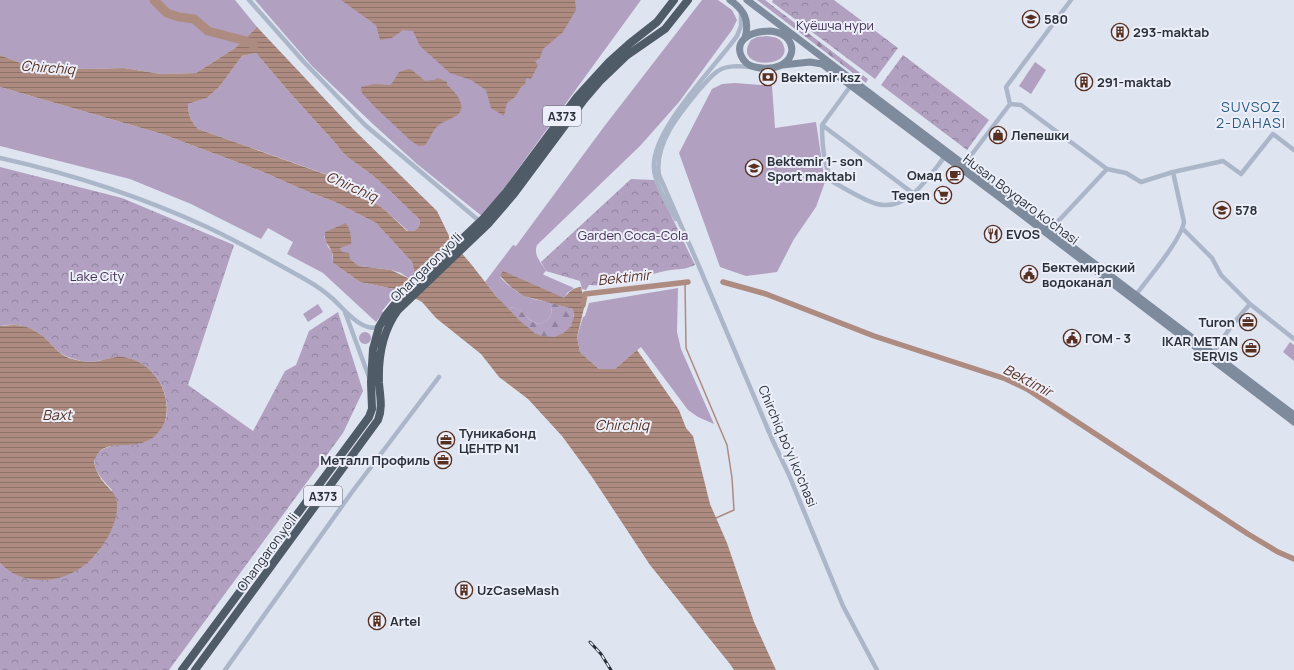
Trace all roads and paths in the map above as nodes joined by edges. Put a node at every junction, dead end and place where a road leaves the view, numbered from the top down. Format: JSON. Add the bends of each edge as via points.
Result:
{"nodes":[{"id":1,"x":249,"y":0,"type":"edge"},
{"id":2,"x":674,"y":0,"type":"edge"},
{"id":3,"x":688,"y":0,"type":"edge"},
{"id":4,"x":730,"y":0,"type":"edge"},
{"id":5,"x":747,"y":0,"type":"edge"},
{"id":6,"x":1071,"y":0,"type":"edge"},
{"id":7,"x":739,"y":6,"type":"junction"},
{"id":8,"x":762,"y":11,"type":"junction"},
{"id":9,"x":782,"y":34,"type":"junction"},
{"id":10,"x":745,"y":38,"type":"junction"},
{"id":11,"x":802,"y":41,"type":"junction"},
{"id":12,"x":730,"y":46,"type":"junction"},
{"id":13,"x":782,"y":65,"type":"junction"},
{"id":14,"x":753,"y":67,"type":"junction"},
{"id":15,"x":853,"y":84,"type":"junction"},
{"id":16,"x":1010,"y":104,"type":"junction"},
{"id":17,"x":822,"y":125,"type":"junction"},
{"id":18,"x":1294,"y":150,"type":"edge"},
{"id":19,"x":946,"y":154,"type":"junction"},
{"id":20,"x":0,"y":158,"type":"edge"},
{"id":21,"x":963,"y":167,"type":"junction"},
{"id":22,"x":1107,"y":169,"type":"junction"},
{"id":23,"x":1173,"y":172,"type":"junction"},
{"id":24,"x":914,"y":194,"type":"junction"},
{"id":25,"x":477,"y":219,"type":"dead end"},
{"id":26,"x":682,"y":229,"type":"junction"},
{"id":27,"x":1183,"y":229,"type":"junction"},
{"id":28,"x":1048,"y":231,"type":"junction"},
{"id":29,"x":462,"y":244,"type":"junction"},
{"id":30,"x":1134,"y":297,"type":"junction"},
{"id":31,"x":401,"y":302,"type":"junction"},
{"id":32,"x":1250,"y":304,"type":"junction"},
{"id":33,"x":344,"y":311,"type":"junction"},
{"id":34,"x":379,"y":328,"type":"junction"},
{"id":35,"x":1294,"y":339,"type":"edge"},
{"id":36,"x":1213,"y":353,"type":"junction"},
{"id":37,"x":439,"y":377,"type":"dead end"},
{"id":38,"x":371,"y":382,"type":"junction"},
{"id":39,"x":1284,"y":411,"type":"junction"},
{"id":40,"x":1294,"y":415,"type":"edge"},
{"id":41,"x":1294,"y":422,"type":"edge"},
{"id":42,"x":182,"y":670,"type":"edge"},
{"id":43,"x":195,"y":670,"type":"edge"},
{"id":44,"x":226,"y":670,"type":"edge"},
{"id":45,"x":877,"y":670,"type":"edge"}],
"edges":[{"from":1,"to":25,"type":"street","via":[[365,125]]},
{"from":2,"to":29,"type":"highway","name":"Ohangaron yoʻli","number":"A373","via":[[657,22],[621,50],[594,77],[496,205]]},
{"from":3,"to":29,"type":"highway","name":"Ohangaron yoʻli","number":"A373","via":[[665,29],[626,56],[600,80],[513,195],[489,223]]},
{"from":4,"to":7,"type":"main road"},
{"from":5,"to":8,"type":"main road","name":"Husan Boyqaro ko'chasi"},
{"from":6,"to":16,"type":"street","via":[[1006,87]]},
{"from":7,"to":10,"type":"main road","via":[[746,21]]},
{"from":7,"to":12,"type":"street","name":"Chirchiq bo'yi ko'chasi","via":[[741,26]]},
{"from":8,"to":9,"type":"main road","name":"Husan Boyqaro ko'chasi"},
{"from":8,"to":11,"type":"main road","name":"Husan Boyqaro ko'chasi"},
{"from":9,"to":10,"type":"main road","name":"Husan Boyqaro ko'chasi","via":[[766,31]]},
{"from":9,"to":11,"type":"main road","name":"Husan Boyqaro ko'chasi"},
{"from":9,"to":13,"type":"main road","name":"Husan Boyqaro ko'chasi","via":[[789,42],[792,52],[788,61]]},
{"from":10,"to":12,"type":"street","name":"Chirchiq bo'yi ko'chasi"},
{"from":10,"to":14,"type":"main road","via":[[740,55],[745,63]]},
{"from":11,"to":15,"type":"main road","name":"Husan Boyqaro ko'chasi"},
{"from":12,"to":26,"type":"street","name":"Chirchiq bo'yi ko'chasi","via":[[669,124],[654,157],[655,176]]},
{"from":13,"to":14,"type":"main road","name":"Husan Boyqaro ko'chasi","via":[[768,68]]},
{"from":13,"to":15,"type":"main road","name":"Husan Boyqaro ko'chasi","via":[[817,62]]},
{"from":14,"to":26,"type":"street","name":"Chirchiq bo'yi ko'chasi","via":[[731,67],[714,74],[678,118],[662,146],[658,164],[659,175]]},
{"from":15,"to":17,"type":"street"},
{"from":15,"to":19,"type":"main road","name":"Husan Boyqaro ko'chasi"},
{"from":16,"to":21,"type":"street"},
{"from":16,"to":22,"type":"street","via":[[1021,105]]},
{"from":17,"to":24,"type":"street"},
{"from":17,"to":24,"type":"street","via":[[823,152],[833,182],[878,204],[900,202]]},
{"from":18,"to":23,"type":"street","via":[[1272,134],[1241,174],[1223,161]]},
{"from":19,"to":21,"type":"main road","name":"Husan Boyqaro ko'chasi"},
{"from":19,"to":24,"type":"street"},
{"from":20,"to":33,"type":"street","via":[[95,183],[192,221],[309,282],[327,294]]},
{"from":21,"to":28,"type":"main road","name":"Husan Boyqaro ko'chasi"},
{"from":22,"to":23,"type":"street","via":[[1126,173],[1141,182]]},
{"from":22,"to":28,"type":"street"},
{"from":23,"to":27,"type":"street","via":[[1184,222]]},
{"from":26,"to":45,"type":"street","name":"Chirchiq bo'yi ko'chasi","via":[[843,606]]},
{"from":27,"to":30,"type":"street"},
{"from":27,"to":32,"type":"street","via":[[1212,258],[1221,275]]},
{"from":28,"to":30,"type":"main road","name":"Husan Boyqaro ko'chasi"},
{"from":29,"to":31,"type":"highway","name":"Ohangaron yoʻli","number":"A373"},
{"from":30,"to":36,"type":"main road","name":"Husan Boyqaro ko'chasi"},
{"from":30,"to":39,"type":"main road","name":"Husan Boyqaro ko'chasi"},
{"from":31,"to":34,"type":"highway","name":"Ohangaron yoʻli","number":"A373","via":[[386,315]]},
{"from":31,"to":43,"type":"highway","name":"Ohangaron yoʻli","number":"A373","via":[[388,325],[381,349],[381,410],[378,420]]},
{"from":32,"to":35,"type":"street"},
{"from":32,"to":36,"type":"street"},
{"from":33,"to":34,"type":"street","via":[[365,327]]},
{"from":33,"to":38,"type":"street"},
{"from":34,"to":38,"type":"highway","name":"Ohangaron yoʻli","number":"A373","via":[[373,349]]},
{"from":36,"to":39,"type":"main road","name":"Husan Boyqaro ko'chasi"},
{"from":37,"to":44,"type":"street","via":[[352,492]]},
{"from":38,"to":42,"type":"highway","name":"Ohangaron yoʻli","number":"A373","via":[[372,409],[369,417]]},
{"from":39,"to":40,"type":"main road","name":"Husan Boyqaro ko'chasi"},
{"from":39,"to":41,"type":"main road","name":"Husan Boyqaro ko'chasi"}]}
